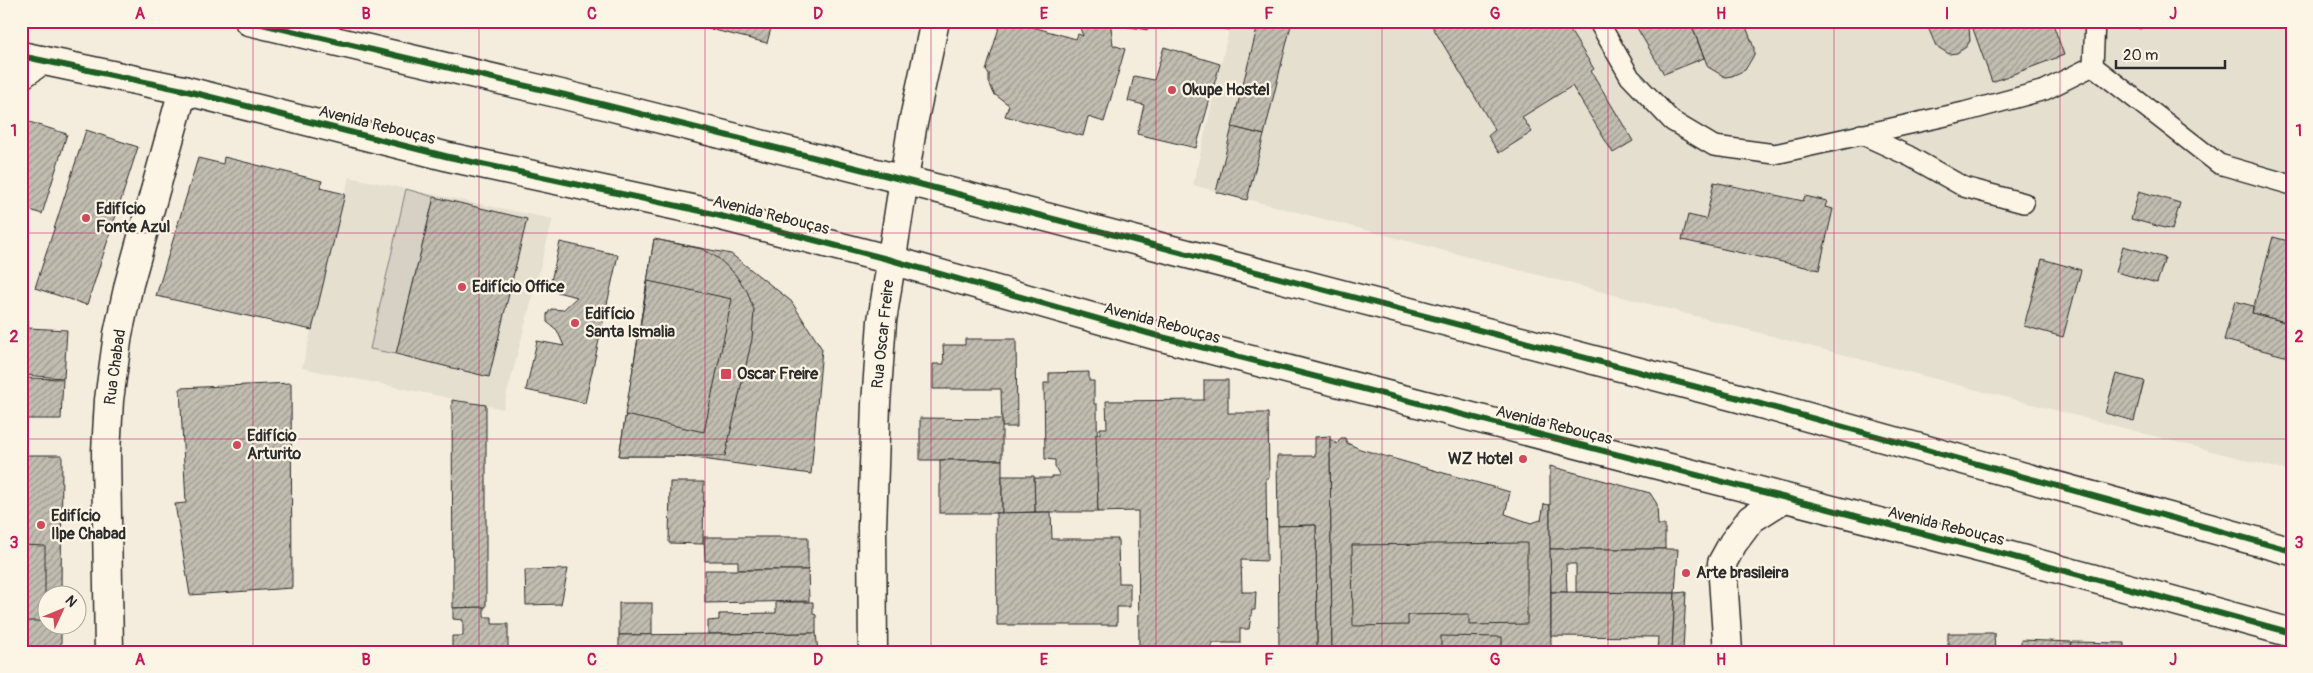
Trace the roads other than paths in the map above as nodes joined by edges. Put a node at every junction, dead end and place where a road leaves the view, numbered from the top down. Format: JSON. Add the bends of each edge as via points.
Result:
{"nodes":[{"id":1,"x":249,"y":21,"type":"edge"},
{"id":2,"x":935,"y":21,"type":"edge"},
{"id":3,"x":1598,"y":21,"type":"edge"},
{"id":4,"x":2095,"y":21,"type":"edge"},
{"id":5,"x":28,"y":64,"type":"edge"},
{"id":6,"x":2093,"y":66,"type":"junction"},
{"id":7,"x":183,"y":90,"type":"junction"},
{"id":8,"x":1862,"y":134,"type":"junction"},
{"id":9,"x":904,"y":180,"type":"junction"},
{"id":10,"x":2292,"y":185,"type":"edge"},
{"id":11,"x":2024,"y":203,"type":"dead end"},
{"id":12,"x":891,"y":260,"type":"junction"},
{"id":13,"x":1784,"y":498,"type":"junction"},
{"id":14,"x":2292,"y":551,"type":"edge"},
{"id":15,"x":2292,"y":633,"type":"edge"},
{"id":16,"x":109,"y":652,"type":"edge"},
{"id":17,"x":873,"y":652,"type":"edge"},
{"id":18,"x":1728,"y":652,"type":"edge"}],
"edges":[{"from":1,"to":9,"type":"main road","via":[[565,95]]},
{"from":2,"to":9,"type":"main road","name":"Rua Oscar Freire"},
{"from":3,"to":8,"type":"lane","via":[[1630,77],[1672,121],[1714,146],[1775,154]]},
{"from":4,"to":6,"type":"lane"},
{"from":5,"to":7,"type":"main road","name":"Avenida Rebouças"},
{"from":6,"to":8,"type":"lane","via":[[2045,90]]},
{"from":6,"to":10,"type":"lane","via":[[2219,164]]},
{"from":7,"to":12,"type":"main road","name":"Avenida Rebouças","via":[[449,157],[701,211]]},
{"from":7,"to":16,"type":"main road","name":"Rua Chabad","via":[[116,343],[106,452]]},
{"from":8,"to":11,"type":"lane","via":[[1910,156],[1964,187]]},
{"from":9,"to":12,"type":"main road","name":"Rua Oscar Freire"},
{"from":9,"to":14,"type":"main road","via":[[1739,398]]},
{"from":12,"to":13,"type":"main road","name":"Avenida Rebouças","via":[[1158,336]]},
{"from":12,"to":17,"type":"main road","name":"Rua Oscar Freire","via":[[882,321],[876,404]]},
{"from":13,"to":15,"type":"main road","name":"Avenida Rebouças"},
{"from":13,"to":18,"type":"main road","via":[[1751,519],[1722,563]]}]}
